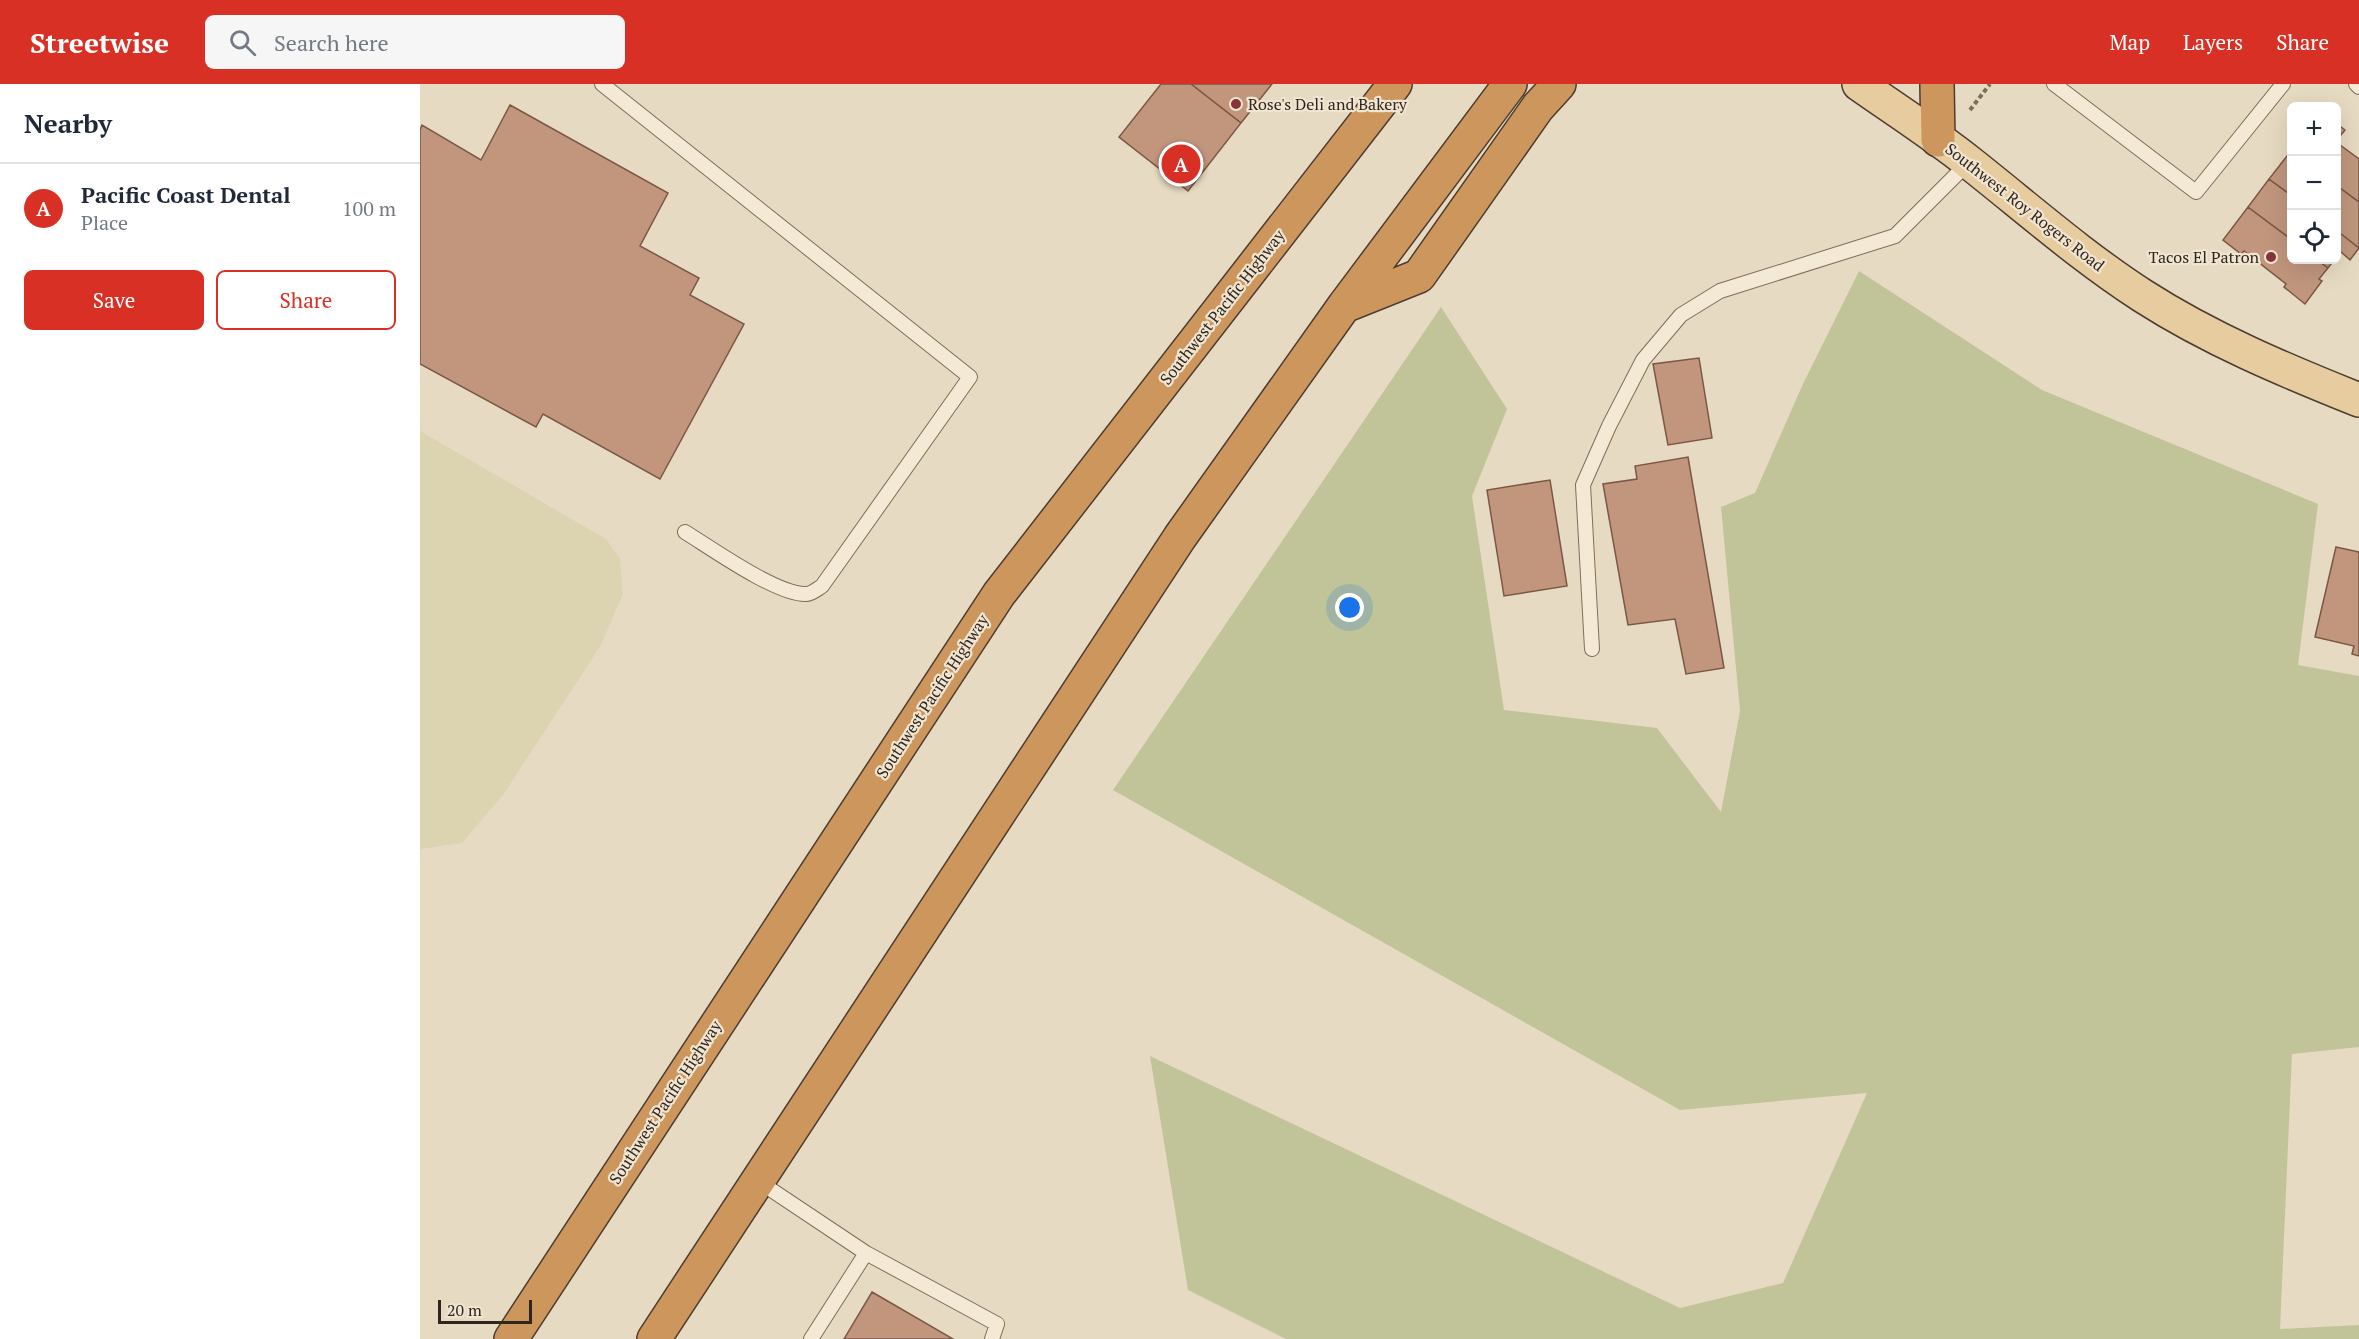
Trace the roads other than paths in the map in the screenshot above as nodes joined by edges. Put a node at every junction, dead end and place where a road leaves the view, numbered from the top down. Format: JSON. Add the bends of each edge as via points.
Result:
{"nodes":[{"id":1,"x":602,"y":84,"type":"edge"},
{"id":2,"x":1395,"y":84,"type":"edge"},
{"id":3,"x":1510,"y":84,"type":"edge"},
{"id":4,"x":1559,"y":84,"type":"edge"},
{"id":5,"x":1859,"y":84,"type":"edge"},
{"id":6,"x":1936,"y":84,"type":"edge"},
{"id":7,"x":2054,"y":84,"type":"edge"},
{"id":8,"x":2283,"y":84,"type":"edge"},
{"id":9,"x":1938,"y":140,"type":"junction"},
{"id":10,"x":1969,"y":162,"type":"junction"},
{"id":11,"x":1344,"y":306,"type":"junction"},
{"id":12,"x":2359,"y":399,"type":"edge"},
{"id":13,"x":685,"y":532,"type":"dead end"},
{"id":14,"x":1592,"y":649,"type":"dead end"},
{"id":15,"x":757,"y":1180,"type":"junction"},
{"id":16,"x":866,"y":1253,"type":"junction"},
{"id":17,"x":511,"y":1339,"type":"edge"},
{"id":18,"x":654,"y":1339,"type":"edge"},
{"id":19,"x":811,"y":1339,"type":"edge"},
{"id":20,"x":992,"y":1339,"type":"edge"}],
"edges":[{"from":1,"to":13,"type":"lane","via":[[970,377],[822,586],[809,594],[793,593],[773,584]]},
{"from":2,"to":17,"type":"highway","name":"Southwest Pacific Highway","via":[[999,594]]},
{"from":3,"to":11,"type":"highway"},
{"from":4,"to":11,"type":"highway","via":[[1538,107],[1419,276]]},
{"from":5,"to":9,"type":"main road","name":"Southwest Roy Rogers Road"},
{"from":6,"to":9,"type":"highway"},
{"from":7,"to":8,"type":"lane","via":[[2196,192]]},
{"from":9,"to":10,"type":"main road","name":"Southwest Roy Rogers Road"},
{"from":10,"to":12,"type":"main road","name":"Southwest Roy Rogers Road","via":[[2070,245],[2143,296],[2200,330]]},
{"from":10,"to":14,"type":"lane","via":[[1894,236],[1720,291],[1681,315],[1643,360],[1583,485]]},
{"from":11,"to":15,"type":"highway","via":[[1180,537]]},
{"from":15,"to":16,"type":"lane"},
{"from":15,"to":18,"type":"highway"},
{"from":16,"to":19,"type":"lane"},
{"from":16,"to":20,"type":"lane","via":[[997,1324]]}]}
